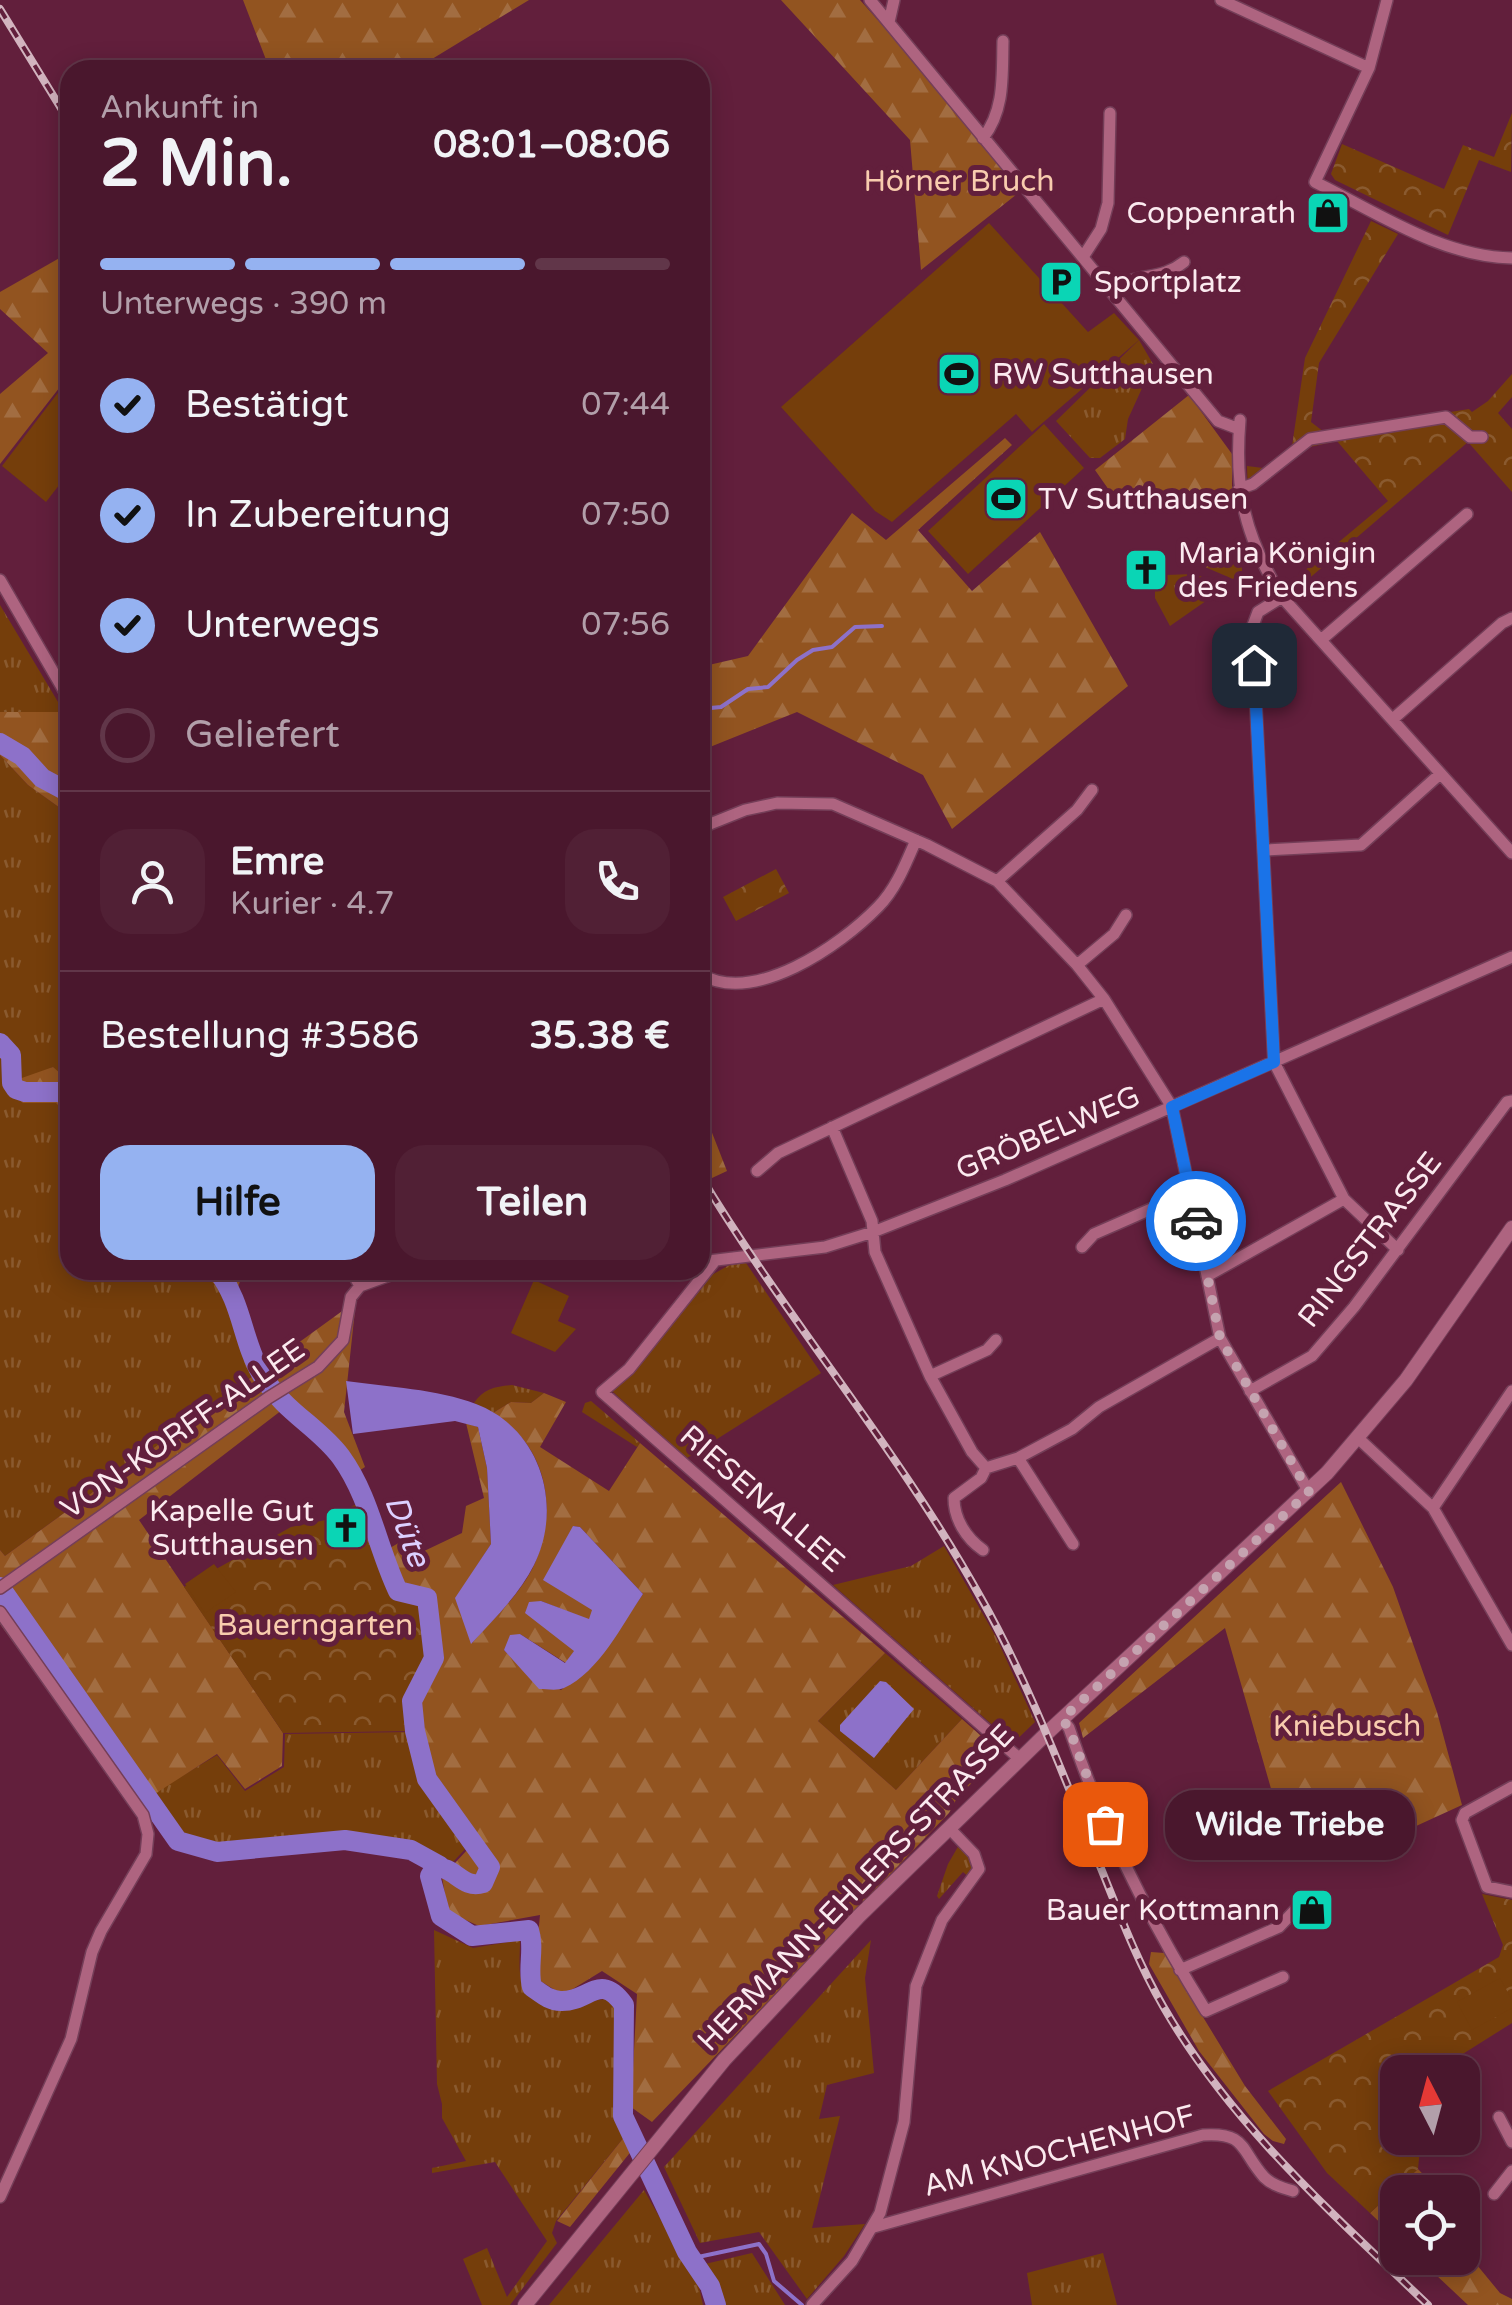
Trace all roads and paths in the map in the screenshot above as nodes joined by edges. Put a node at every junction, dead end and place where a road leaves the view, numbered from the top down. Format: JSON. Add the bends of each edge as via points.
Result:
{"nodes":[{"id":1,"x":870,"y":0,"type":"edge"},
{"id":2,"x":894,"y":0,"type":"edge"},
{"id":3,"x":1222,"y":0,"type":"edge"},
{"id":4,"x":1388,"y":0,"type":"edge"},
{"id":5,"x":889,"y":22,"type":"junction"},
{"id":6,"x":1003,"y":41,"type":"dead end"},
{"id":7,"x":1370,"y":68,"type":"junction"},
{"id":8,"x":1110,"y":113,"type":"dead end"},
{"id":9,"x":982,"y":138,"type":"junction"},
{"id":10,"x":1083,"y":257,"type":"junction"},
{"id":11,"x":1512,"y":258,"type":"edge"},
{"id":12,"x":1184,"y":262,"type":"dead end"},
{"id":13,"x":1111,"y":290,"type":"junction"},
{"id":14,"x":1482,"y":437,"type":"dead end"},
{"id":15,"x":1239,"y":489,"type":"junction"},
{"id":16,"x":1467,"y":514,"type":"dead end"},
{"id":17,"x":0,"y":580,"type":"edge"},
{"id":18,"x":1282,"y":597,"type":"junction"},
{"id":19,"x":1512,"y":618,"type":"edge"},
{"id":20,"x":1321,"y":640,"type":"junction"},
{"id":21,"x":60,"y":684,"type":"edge"},
{"id":22,"x":1393,"y":718,"type":"junction"},
{"id":23,"x":1440,"y":774,"type":"junction"},
{"id":24,"x":1092,"y":790,"type":"dead end"},
{"id":25,"x":710,"y":824,"type":"edge"},
{"id":26,"x":916,"y":840,"type":"junction"},
{"id":27,"x":1264,"y":850,"type":"junction"},
{"id":28,"x":1512,"y":853,"type":"edge"},
{"id":29,"x":998,"y":882,"type":"junction"},
{"id":30,"x":1126,"y":915,"type":"dead end"},
{"id":31,"x":1512,"y":958,"type":"edge"},
{"id":32,"x":1077,"y":965,"type":"junction"},
{"id":33,"x":710,"y":978,"type":"edge"},
{"id":34,"x":1104,"y":999,"type":"junction"},
{"id":35,"x":1274,"y":1062,"type":"junction"},
{"id":36,"x":1512,"y":1100,"type":"edge"},
{"id":37,"x":1172,"y":1107,"type":"junction"},
{"id":38,"x":832,"y":1127,"type":"junction"},
{"id":39,"x":756,"y":1171,"type":"dead end"},
{"id":40,"x":1190,"y":1192,"type":"junction"},
{"id":41,"x":1344,"y":1199,"type":"junction"},
{"id":42,"x":1512,"y":1228,"type":"edge"},
{"id":43,"x":873,"y":1232,"type":"junction"},
{"id":44,"x":1082,"y":1248,"type":"dead end"},
{"id":45,"x":1398,"y":1250,"type":"junction"},
{"id":46,"x":710,"y":1262,"type":"edge"},
{"id":47,"x":714,"y":1262,"type":"junction"},
{"id":48,"x":710,"y":1267,"type":"edge"},
{"id":49,"x":1207,"y":1276,"type":"junction"},
{"id":50,"x":357,"y":1280,"type":"edge"},
{"id":51,"x":376,"y":1280,"type":"edge"},
{"id":52,"x":700,"y":1280,"type":"edge"},
{"id":53,"x":360,"y":1286,"type":"junction"},
{"id":54,"x":1220,"y":1338,"type":"junction"},
{"id":55,"x":996,"y":1340,"type":"dead end"},
{"id":56,"x":930,"y":1376,"type":"junction"},
{"id":57,"x":1250,"y":1391,"type":"junction"},
{"id":58,"x":1512,"y":1391,"type":"edge"},
{"id":59,"x":1358,"y":1438,"type":"junction"},
{"id":60,"x":1018,"y":1458,"type":"junction"},
{"id":61,"x":986,"y":1468,"type":"junction"},
{"id":62,"x":1309,"y":1492,"type":"junction"},
{"id":63,"x":1433,"y":1508,"type":"junction"},
{"id":64,"x":1073,"y":1544,"type":"dead end"},
{"id":65,"x":984,"y":1550,"type":"dead end"},
{"id":66,"x":4,"y":1585,"type":"edge"},
{"id":67,"x":0,"y":1612,"type":"edge"},
{"id":68,"x":1507,"y":1620,"type":"edge"},
{"id":69,"x":1512,"y":1645,"type":"edge"},
{"id":70,"x":1062,"y":1719,"type":"junction"},
{"id":71,"x":1020,"y":1758,"type":"junction"},
{"id":72,"x":1512,"y":1787,"type":"edge"},
{"id":73,"x":950,"y":1830,"type":"junction"},
{"id":74,"x":1512,"y":1892,"type":"edge"},
{"id":75,"x":1297,"y":1908,"type":"dead end"},
{"id":76,"x":1180,"y":1970,"type":"junction"},
{"id":77,"x":1283,"y":1977,"type":"dead end"},
{"id":78,"x":1498,"y":2117,"type":"dead end"},
{"id":79,"x":1512,"y":2142,"type":"edge"},
{"id":80,"x":1512,"y":2171,"type":"edge"},
{"id":81,"x":1293,"y":2191,"type":"dead end"},
{"id":82,"x":1494,"y":2194,"type":"dead end"},
{"id":83,"x":0,"y":2196,"type":"edge"},
{"id":84,"x":874,"y":2227,"type":"junction"},
{"id":85,"x":525,"y":2305,"type":"edge"},
{"id":86,"x":812,"y":2305,"type":"edge"}],
"edges":[{"from":1,"to":5,"type":"street"},
{"from":2,"to":5,"type":"street"},
{"from":3,"to":7,"type":"street"},
{"from":4,"to":7,"type":"street"},
{"from":5,"to":9,"type":"street"},
{"from":6,"to":9,"type":"street","via":[[996,122]]},
{"from":7,"to":11,"type":"street","via":[[1315,182],[1440,242]]},
{"from":8,"to":10,"type":"street","via":[[1108,203]]},
{"from":9,"to":10,"type":"street"},
{"from":10,"to":13,"type":"street"},
{"from":12,"to":13,"type":"street"},
{"from":13,"to":15,"type":"street","via":[[1218,421],[1240,425]]},
{"from":14,"to":15,"type":"street","via":[[1465,434],[1446,418],[1310,439]]},
{"from":15,"to":18,"type":"street","via":[[1250,538]]},
{"from":16,"to":20,"type":"street"},
{"from":17,"to":21,"type":"street"},
{"from":18,"to":20,"type":"street"},
{"from":18,"to":27,"type":"street","via":[[1258,612],[1252,628]]},
{"from":19,"to":22,"type":"street"},
{"from":20,"to":22,"type":"street"},
{"from":22,"to":23,"type":"street"},
{"from":23,"to":27,"type":"street","via":[[1361,845]]},
{"from":23,"to":28,"type":"street"},
{"from":24,"to":29,"type":"street"},
{"from":25,"to":26,"type":"street","via":[[762,806],[805,801],[833,804]]},
{"from":26,"to":29,"type":"street"},
{"from":26,"to":33,"type":"street","via":[[880,906],[816,954],[750,983]]},
{"from":27,"to":35,"type":"street"},
{"from":29,"to":32,"type":"street"},
{"from":30,"to":32,"type":"street"},
{"from":31,"to":35,"type":"street","name":"GRÖBELWEG"},
{"from":32,"to":34,"type":"street"},
{"from":34,"to":37,"type":"street"},
{"from":34,"to":38,"type":"street"},
{"from":35,"to":37,"type":"street","name":"GRÖBELWEG"},
{"from":35,"to":41,"type":"street"},
{"from":36,"to":45,"type":"street","name":"RINGSTRASSE"},
{"from":37,"to":40,"type":"street"},
{"from":37,"to":43,"type":"street","name":"GRÖBELWEG"},
{"from":38,"to":39,"type":"street"},
{"from":38,"to":43,"type":"street"},
{"from":40,"to":44,"type":"street","via":[[1094,1234]]},
{"from":40,"to":49,"type":"street"},
{"from":41,"to":45,"type":"street"},
{"from":41,"to":49,"type":"street"},
{"from":42,"to":59,"type":"street","name":"HERMANN-EHLERS-STRASSE"},
{"from":43,"to":47,"type":"street","name":"GRÖBELWEG","via":[[825,1247]]},
{"from":43,"to":56,"type":"street","via":[[875,1252]]},
{"from":45,"to":57,"type":"street","name":"RINGSTRASSE","via":[[1312,1356]]},
{"from":46,"to":47,"type":"street","name":"GRÖBELWEG"},
{"from":47,"to":48,"type":"street","name":"RIESENALLEE"},
{"from":49,"to":54,"type":"street"},
{"from":50,"to":53,"type":"street"},
{"from":51,"to":53,"type":"street"},
{"from":52,"to":71,"type":"street","name":"RIESENALLEE","via":[[629,1369],[602,1392]]},
{"from":53,"to":66,"type":"street","name":"VON-KORFF-ALLEE","via":[[351,1296],[342,1340],[318,1367]]},
{"from":54,"to":57,"type":"street"},
{"from":54,"to":60,"type":"street"},
{"from":55,"to":56,"type":"street"},
{"from":56,"to":61,"type":"street"},
{"from":57,"to":62,"type":"street"},
{"from":58,"to":63,"type":"street"},
{"from":59,"to":62,"type":"street","name":"HERMANN-EHLERS-STRASSE"},
{"from":59,"to":63,"type":"street"},
{"from":60,"to":61,"type":"street"},
{"from":60,"to":64,"type":"street"},
{"from":61,"to":65,"type":"street","via":[[954,1498],[954,1512],[971,1542]]},
{"from":62,"to":70,"type":"street","name":"HERMANN-EHLERS-STRASSE"},
{"from":63,"to":68,"type":"street"},
{"from":67,"to":83,"type":"street","via":[[143,1815],[148,1834],[141,1864],[92,1952],[71,2038]]},
{"from":68,"to":69,"type":"street"},
{"from":70,"to":71,"type":"street","name":"HERMANN-EHLERS-STRASSE"},
{"from":70,"to":76,"type":"street","via":[[1119,1855]]},
{"from":71,"to":73,"type":"street","name":"HERMANN-EHLERS-STRASSE"},
{"from":72,"to":74,"type":"street","via":[[1462,1820],[1487,1888]]},
{"from":73,"to":84,"type":"street","via":[[974,1854],[978,1869],[942,1920],[916,1986],[904,2122]]},
{"from":73,"to":85,"type":"street","name":"HERMANN-EHLERS-STRASSE","via":[[769,2010]]},
{"from":75,"to":76,"type":"street","via":[[1279,1927]]},
{"from":76,"to":77,"type":"street","via":[[1206,2011]]},
{"from":78,"to":79,"type":"street"},
{"from":80,"to":82,"type":"street"},
{"from":81,"to":84,"type":"street","name":"AM KNOCHENHOF","via":[[1265,2178],[1235,2137],[1204,2134]]},
{"from":84,"to":86,"type":"street"}]}
